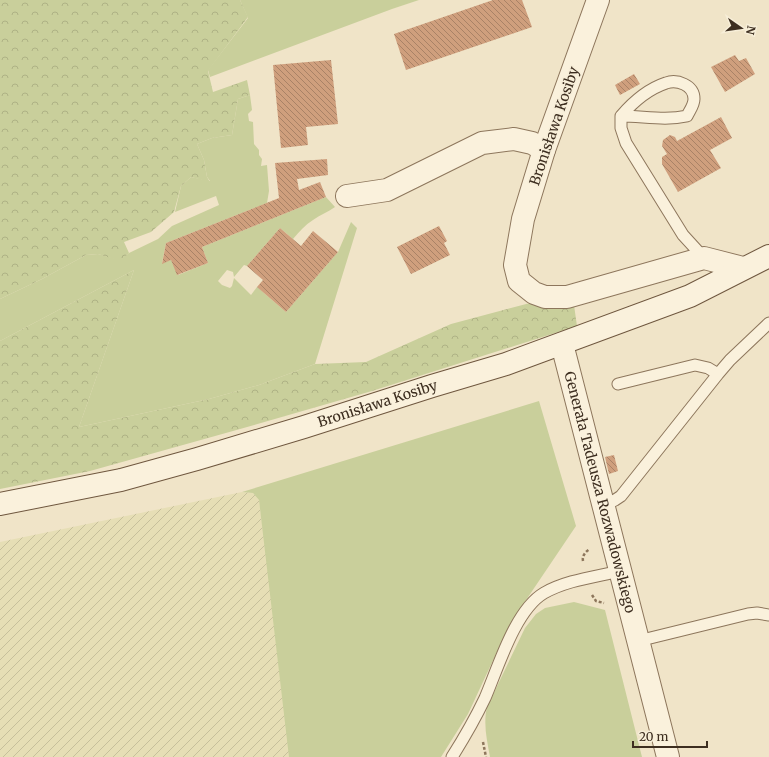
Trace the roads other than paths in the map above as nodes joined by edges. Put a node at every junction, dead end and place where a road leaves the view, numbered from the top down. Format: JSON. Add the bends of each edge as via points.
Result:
{"nodes":[{"id":1,"x":598,"y":0,"type":"edge"},
{"id":2,"x":621,"y":116,"type":"junction"},
{"id":3,"x":544,"y":150,"type":"junction"},
{"id":4,"x":347,"y":196,"type":"dead end"},
{"id":5,"x":769,"y":256,"type":"edge"},
{"id":6,"x":704,"y":258,"type":"junction"},
{"id":7,"x":743,"y":268,"type":"junction"},
{"id":8,"x":769,"y":323,"type":"edge"},
{"id":9,"x":562,"y":344,"type":"junction"},
{"id":10,"x":718,"y":374,"type":"junction"},
{"id":11,"x":618,"y":384,"type":"dead end"},
{"id":12,"x":0,"y":504,"type":"edge"},
{"id":13,"x":603,"y":506,"type":"junction"},
{"id":14,"x":620,"y":571,"type":"junction"},
{"id":15,"x":769,"y":615,"type":"edge"},
{"id":16,"x":638,"y":641,"type":"junction"},
{"id":17,"x":452,"y":757,"type":"edge"},
{"id":18,"x":668,"y":757,"type":"edge"}],
"edges":[{"from":1,"to":3,"type":"street","name":"Bronisława Kosiby"},
{"from":2,"to":2,"type":"lane","via":[[647,92],[667,82],[681,82],[690,88],[694,97],[687,116],[660,119]]},
{"from":2,"to":6,"type":"lane","via":[[621,128],[626,143],[683,236]]},
{"from":3,"to":4,"type":"street","via":[[532,143],[514,139],[482,143],[387,190]]},
{"from":3,"to":6,"type":"street","name":"Bronisława Kosiby","via":[[523,219],[515,265],[519,281],[534,293],[545,298],[567,297]]},
{"from":5,"to":7,"type":"street","name":"Bronisława Kosiby"},
{"from":6,"to":7,"type":"street"},
{"from":7,"to":9,"type":"street","name":"Bronisława Kosiby","via":[[690,296]]},
{"from":8,"to":10,"type":"lane"},
{"from":9,"to":12,"type":"street","name":"Bronisława Kosiby","via":[[304,428],[197,459],[121,480]]},
{"from":9,"to":13,"type":"street","name":"Generała Tadeusza Rozwadowskiego"},
{"from":10,"to":11,"type":"lane","via":[[695,365]]},
{"from":10,"to":13,"type":"lane","via":[[625,491]]},
{"from":13,"to":14,"type":"street","name":"Generała Tadeusza Rozwadowskiego"},
{"from":14,"to":16,"type":"street","name":"Generała Tadeusza Rozwadowskiego"},
{"from":14,"to":17,"type":"lane","via":[[568,583],[543,594],[533,602],[515,629],[478,712]]},
{"from":15,"to":16,"type":"lane","via":[[748,614]]},
{"from":16,"to":18,"type":"street","name":"Generała Tadeusza Rozwadowskiego"}]}
